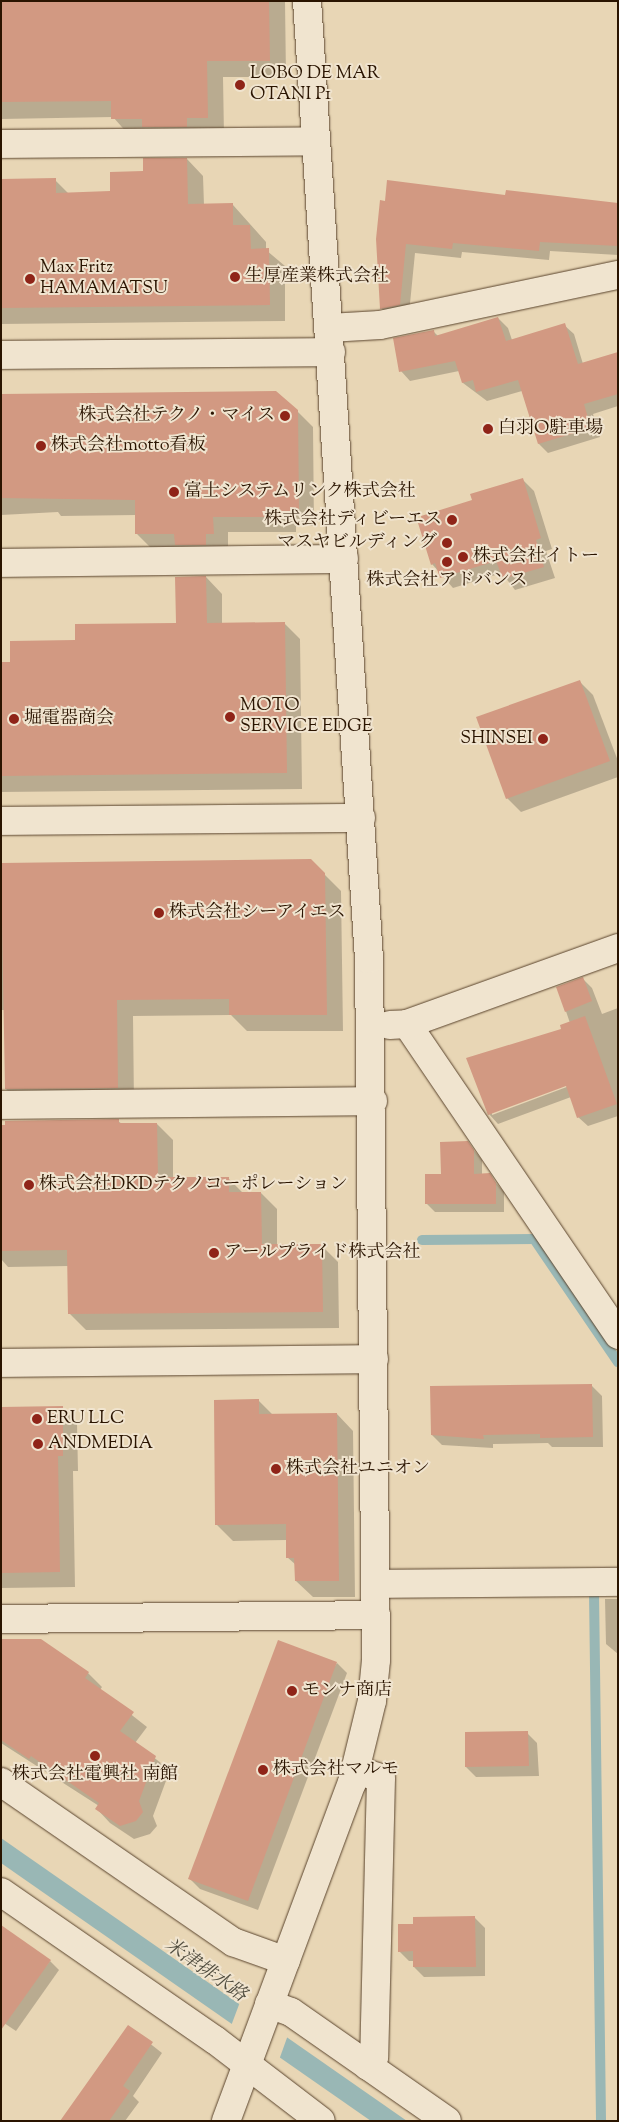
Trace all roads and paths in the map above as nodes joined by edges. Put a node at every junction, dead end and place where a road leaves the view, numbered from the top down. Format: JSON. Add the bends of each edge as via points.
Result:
{"nodes":[{"id":1,"x":307,"y":1,"type":"edge"},
{"id":2,"x":316,"y":141,"type":"junction"},
{"id":3,"x":1,"y":144,"type":"edge"},
{"id":4,"x":618,"y":275,"type":"edge"},
{"id":5,"x":330,"y":340,"type":"junction"},
{"id":6,"x":1,"y":355,"type":"edge"},
{"id":7,"x":344,"y":559,"type":"junction"},
{"id":8,"x":1,"y":563,"type":"edge"},
{"id":9,"x":361,"y":818,"type":"junction"},
{"id":10,"x":1,"y":821,"type":"edge"},
{"id":11,"x":618,"y":948,"type":"edge"},
{"id":12,"x":407,"y":1024,"type":"junction"},
{"id":13,"x":371,"y":1025,"type":"junction"},
{"id":14,"x":372,"y":1100,"type":"junction"},
{"id":15,"x":1,"y":1105,"type":"edge"},
{"id":16,"x":618,"y":1335,"type":"edge"},
{"id":17,"x":374,"y":1359,"type":"junction"},
{"id":18,"x":1,"y":1363,"type":"edge"},
{"id":19,"x":618,"y":1582,"type":"edge"},
{"id":20,"x":376,"y":1584,"type":"junction"},
{"id":21,"x":376,"y":1615,"type":"junction"},
{"id":22,"x":1,"y":1619,"type":"edge"},
{"id":23,"x":356,"y":1770,"type":"junction"},
{"id":24,"x":1,"y":1782,"type":"edge"},
{"id":25,"x":1,"y":1892,"type":"edge"},
{"id":26,"x":286,"y":1961,"type":"junction"},
{"id":27,"x":269,"y":2005,"type":"junction"},
{"id":28,"x":248,"y":2060,"type":"junction"},
{"id":29,"x":368,"y":2066,"type":"junction"},
{"id":30,"x":226,"y":2121,"type":"edge"},
{"id":31,"x":321,"y":2121,"type":"edge"},
{"id":32,"x":447,"y":2121,"type":"edge"}],
"edges":[{"from":1,"to":2,"type":"street"},
{"from":2,"to":3,"type":"street"},
{"from":2,"to":5,"type":"street"},
{"from":4,"to":5,"type":"street","via":[[380,325]]},
{"from":5,"to":6,"type":"street"},
{"from":5,"to":7,"type":"street"},
{"from":7,"to":8,"type":"street"},
{"from":7,"to":9,"type":"street"},
{"from":9,"to":10,"type":"street"},
{"from":9,"to":13,"type":"street"},
{"from":11,"to":12,"type":"street"},
{"from":12,"to":13,"type":"street"},
{"from":12,"to":16,"type":"street"},
{"from":13,"to":14,"type":"street"},
{"from":14,"to":15,"type":"street"},
{"from":14,"to":17,"type":"street"},
{"from":17,"to":18,"type":"street"},
{"from":17,"to":20,"type":"street"},
{"from":19,"to":20,"type":"street"},
{"from":20,"to":21,"type":"street"},
{"from":21,"to":22,"type":"street"},
{"from":21,"to":23,"type":"street","via":[[372,1701]]},
{"from":23,"to":26,"type":"street"},
{"from":23,"to":29,"type":"street","via":[[381,1778],[374,2057]]},
{"from":24,"to":26,"type":"street","via":[[233,1942]]},
{"from":25,"to":28,"type":"street"},
{"from":26,"to":27,"type":"street"},
{"from":27,"to":28,"type":"street"},
{"from":27,"to":29,"type":"street","via":[[291,2012]]},
{"from":28,"to":30,"type":"street"},
{"from":28,"to":31,"type":"street"},
{"from":29,"to":32,"type":"street"}]}
